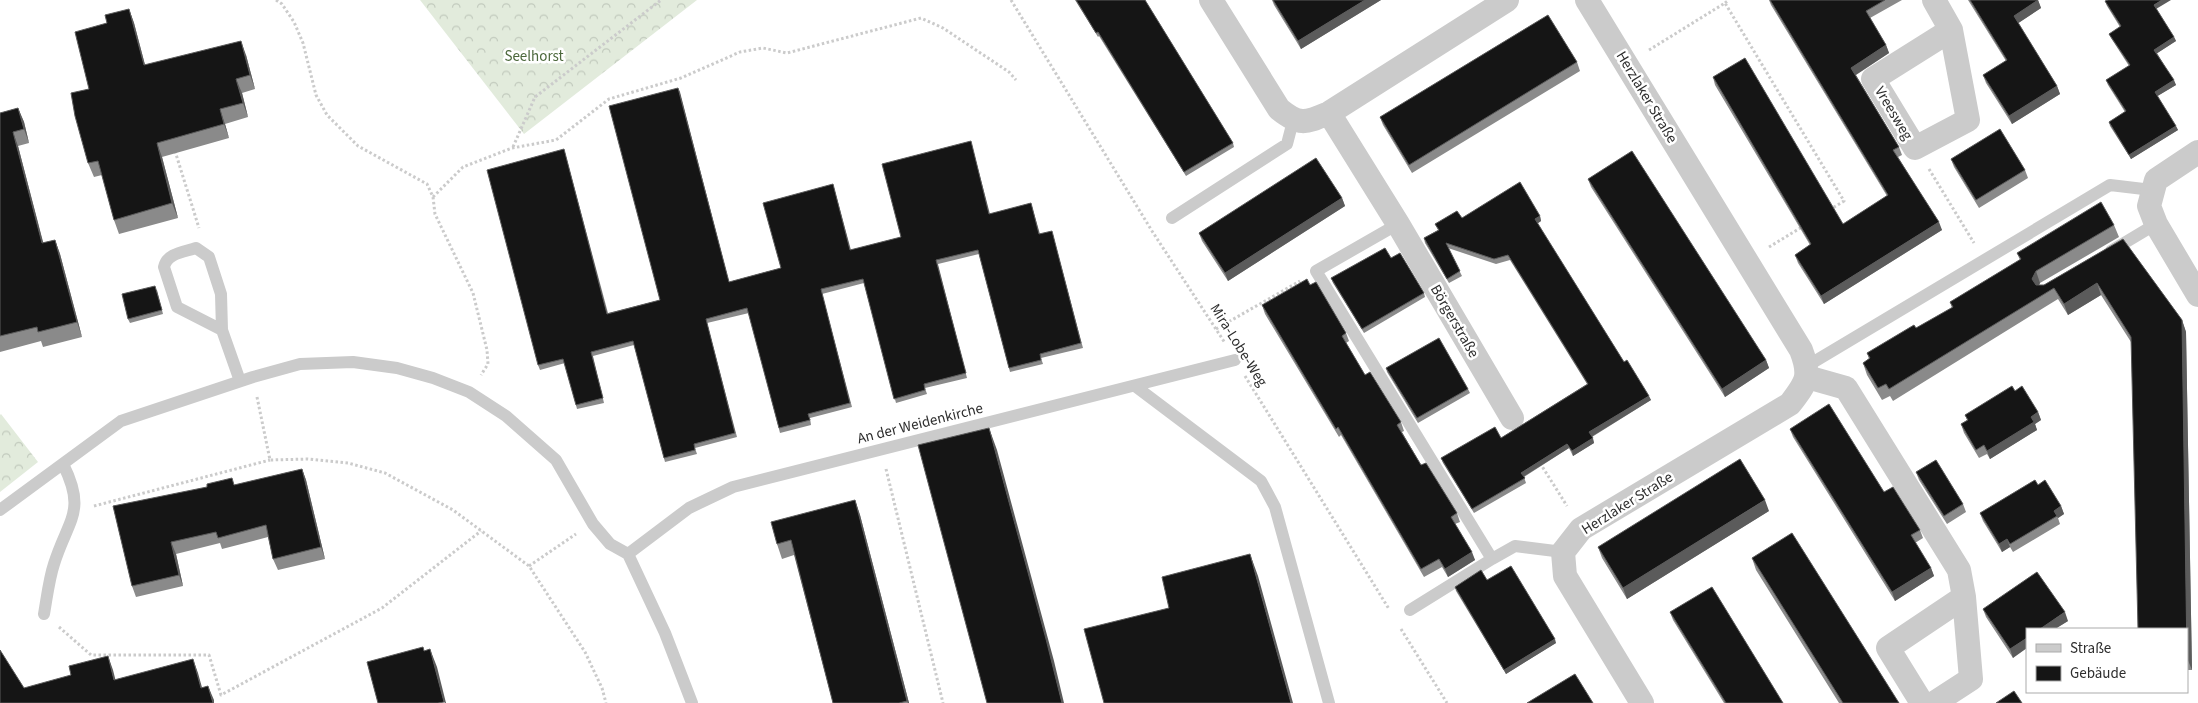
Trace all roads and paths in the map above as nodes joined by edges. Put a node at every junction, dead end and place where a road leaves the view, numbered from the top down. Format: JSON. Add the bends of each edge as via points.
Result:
{"nodes":[{"id":1,"x":276,"y":0,"type":"edge"},
{"id":2,"x":661,"y":0,"type":"edge"},
{"id":3,"x":1011,"y":0,"type":"edge"},
{"id":4,"x":1211,"y":0,"type":"edge"},
{"id":5,"x":1507,"y":0,"type":"edge"},
{"id":6,"x":1587,"y":0,"type":"edge"},
{"id":7,"x":1729,"y":0,"type":"edge"},
{"id":8,"x":1934,"y":0,"type":"edge"},
{"id":9,"x":1725,"y":3,"type":"junction"},
{"id":10,"x":1951,"y":30,"type":"junction"},
{"id":11,"x":1628,"y":64,"type":"junction"},
{"id":12,"x":1016,"y":80,"type":"dead end"},
{"id":13,"x":1329,"y":112,"type":"junction"},
{"id":14,"x":1293,"y":121,"type":"junction"},
{"id":15,"x":173,"y":146,"type":"edge"},
{"id":16,"x":512,"y":148,"type":"junction"},
{"id":17,"x":1915,"y":148,"type":"junction"},
{"id":18,"x":2198,"y":152,"type":"edge"},
{"id":19,"x":2152,"y":190,"type":"junction"},
{"id":20,"x":433,"y":196,"type":"junction"},
{"id":21,"x":1828,"y":211,"type":"edge"},
{"id":22,"x":1172,"y":218,"type":"dead end"},
{"id":23,"x":1398,"y":224,"type":"junction"},
{"id":24,"x":2156,"y":224,"type":"junction"},
{"id":25,"x":1803,"y":226,"type":"edge"},
{"id":26,"x":203,"y":251,"type":"junction"},
{"id":27,"x":1746,"y":260,"type":"junction"},
{"id":28,"x":1984,"y":260,"type":"junction"},
{"id":29,"x":2096,"y":260,"type":"edge"},
{"id":30,"x":1316,"y":271,"type":"junction"},
{"id":31,"x":2198,"y":295,"type":"edge"},
{"id":32,"x":1216,"y":329,"type":"junction"},
{"id":33,"x":222,"y":330,"type":"junction"},
{"id":34,"x":1235,"y":360,"type":"junction"},
{"id":35,"x":1807,"y":372,"type":"junction"},
{"id":36,"x":246,"y":379,"type":"junction"},
{"id":37,"x":1135,"y":386,"type":"junction"},
{"id":38,"x":469,"y":392,"type":"junction"},
{"id":39,"x":1512,"y":418,"type":"dead end"},
{"id":40,"x":881,"y":449,"type":"junction"},
{"id":41,"x":1537,"y":457,"type":"edge"},
{"id":42,"x":270,"y":460,"type":"junction"},
{"id":43,"x":63,"y":464,"type":"junction"},
{"id":44,"x":76,"y":505,"type":"junction"},
{"id":45,"x":0,"y":510,"type":"edge"},
{"id":46,"x":594,"y":524,"type":"junction"},
{"id":47,"x":1581,"y":529,"type":"junction"},
{"id":48,"x":481,"y":531,"type":"junction"},
{"id":49,"x":1563,"y":552,"type":"junction"},
{"id":50,"x":628,"y":554,"type":"junction"},
{"id":51,"x":1492,"y":559,"type":"junction"},
{"id":52,"x":529,"y":566,"type":"junction"},
{"id":53,"x":1964,"y":597,"type":"junction"},
{"id":54,"x":1410,"y":610,"type":"dead end"},
{"id":55,"x":1390,"y":611,"type":"dead end"},
{"id":56,"x":44,"y":614,"type":"joint"},
{"id":57,"x":1400,"y":628,"type":"dead end"},
{"id":58,"x":606,"y":703,"type":"edge"},
{"id":59,"x":692,"y":703,"type":"edge"},
{"id":60,"x":943,"y":703,"type":"edge"},
{"id":61,"x":1329,"y":703,"type":"edge"},
{"id":62,"x":1447,"y":703,"type":"edge"},
{"id":63,"x":1642,"y":703,"type":"edge"},
{"id":64,"x":1922,"y":703,"type":"edge"},
{"id":65,"x":1934,"y":703,"type":"edge"}],
"edges":[{"from":1,"to":20,"type":"path","via":[[294,22],[303,42],[316,95],[327,115],[358,146],[427,184]]},
{"from":2,"to":16,"type":"path","via":[[536,97]]},
{"from":3,"to":32,"type":"path","name":"Mira-Lobe-Weg"},
{"from":4,"to":14,"type":"street","via":[[1279,109]]},
{"from":5,"to":13,"type":"street"},
{"from":6,"to":11,"type":"street","name":"Herzlaker Straße"},
{"from":7,"to":9,"type":"path"},
{"from":8,"to":10,"type":"street","name":"Vreesweg"},
{"from":9,"to":11,"type":"path"},
{"from":9,"to":21,"type":"path","via":[[1844,201]]},
{"from":10,"to":17,"type":"street","name":"Vreesweg","via":[[1968,120]]},
{"from":10,"to":17,"type":"street","name":"Vreesweg","via":[[1873,79]]},
{"from":11,"to":27,"type":"street","name":"Herzlaker Straße"},
{"from":12,"to":16,"type":"path","via":[[943,28],[921,18],[787,53],[763,48],[740,52],[681,78],[609,100],[556,140]]},
{"from":13,"to":14,"type":"street","via":[[1310,121]]},
{"from":13,"to":23,"type":"street","name":"Börgerstraße"},
{"from":14,"to":22,"type":"lane","via":[[1287,144]]},
{"from":15,"to":26,"type":"path","via":[[203,241]]},
{"from":16,"to":20,"type":"path","via":[[463,167]]},
{"from":17,"to":28,"type":"path"},
{"from":18,"to":19,"type":"street","via":[[2156,180]]},
{"from":19,"to":24,"type":"street","via":[[2149,206]]},
{"from":19,"to":28,"type":"lane","via":[[2110,185]]},
{"from":20,"to":38,"type":"path","via":[[435,214],[473,293],[487,350],[488,364]]},
{"from":23,"to":30,"type":"lane"},
{"from":23,"to":39,"type":"street","name":"Börgerstraße"},
{"from":24,"to":29,"type":"lane"},
{"from":24,"to":31,"type":"street"},
{"from":25,"to":27,"type":"path"},
{"from":26,"to":33,"type":"lane","via":[[209,257],[221,294]]},
{"from":26,"to":33,"type":"lane","via":[[196,248],[171,256],[164,267],[177,307]]},
{"from":27,"to":35,"type":"street","name":"Herzlaker Straße","via":[[1801,350]]},
{"from":28,"to":35,"type":"lane"},
{"from":30,"to":32,"type":"path"},
{"from":30,"to":51,"type":"lane"},
{"from":32,"to":34,"type":"path","name":"Mira-Lobe-Weg"},
{"from":33,"to":36,"type":"lane"},
{"from":34,"to":37,"type":"lane","name":"An der Weidenkirche"},
{"from":34,"to":55,"type":"path","name":"Mira-Lobe-Weg"},
{"from":35,"to":47,"type":"street","name":"Herzlaker Straße","via":[[1803,388],[1790,404]]},
{"from":35,"to":53,"type":"street","via":[[1846,388],[1959,570]]},
{"from":36,"to":38,"type":"lane","via":[[300,364],[353,362],[397,368]]},
{"from":36,"to":42,"type":"path"},
{"from":36,"to":43,"type":"lane","via":[[121,421]]},
{"from":37,"to":40,"type":"lane","name":"An der Weidenkirche"},
{"from":37,"to":61,"type":"lane","via":[[1260,481],[1274,507]]},
{"from":38,"to":46,"type":"lane","via":[[506,416],[556,460]]},
{"from":40,"to":50,"type":"lane","name":"An der Weidenkirche","via":[[733,487],[689,508]]},
{"from":40,"to":60,"type":"path"},
{"from":41,"to":47,"type":"path"},
{"from":42,"to":44,"type":"path","via":[[97,506]]},
{"from":42,"to":48,"type":"path","via":[[348,463],[385,473],[453,510]]},
{"from":43,"to":44,"type":"lane","via":[[72,484]]},
{"from":43,"to":45,"type":"lane"},
{"from":44,"to":56,"type":"lane","via":[[54,564]]},
{"from":46,"to":50,"type":"lane","via":[[610,544]]},
{"from":46,"to":52,"type":"path"},
{"from":47,"to":49,"type":"street","name":"Herzlaker Straße"},
{"from":48,"to":52,"type":"path"},
{"from":48,"to":56,"type":"path","via":[[382,608],[220,695],[209,655],[91,655]]},
{"from":49,"to":51,"type":"lane","via":[[1515,546]]},
{"from":49,"to":63,"type":"street","via":[[1565,576]]},
{"from":50,"to":59,"type":"lane","via":[[665,633]]},
{"from":51,"to":54,"type":"lane"},
{"from":52,"to":58,"type":"path","via":[[585,652]]},
{"from":53,"to":64,"type":"street","via":[[1888,648]]},
{"from":53,"to":65,"type":"street","via":[[1971,679]]},
{"from":57,"to":62,"type":"path"}]}
